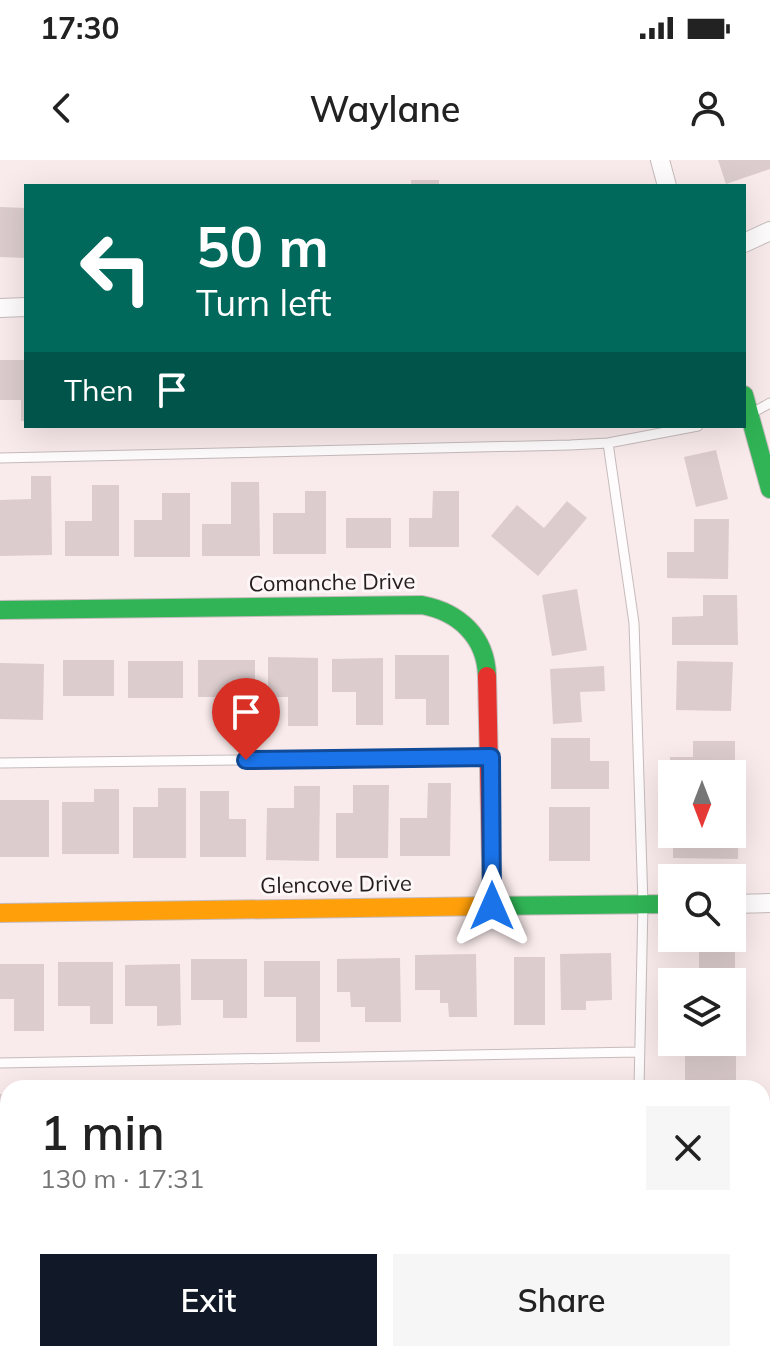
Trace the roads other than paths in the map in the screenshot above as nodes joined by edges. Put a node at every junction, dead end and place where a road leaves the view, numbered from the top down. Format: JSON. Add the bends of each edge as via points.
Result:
{"nodes":[{"id":1,"x":660,"y":160,"type":"edge"},
{"id":2,"x":666,"y":184,"type":"edge"},
{"id":3,"x":770,"y":231,"type":"edge"},
{"id":4,"x":746,"y":242,"type":"edge"},
{"id":5,"x":24,"y":307,"type":"edge"},
{"id":6,"x":0,"y":308,"type":"edge"},
{"id":7,"x":770,"y":403,"type":"edge"},
{"id":8,"x":747,"y":414,"type":"edge"},
{"id":9,"x":687,"y":428,"type":"edge"},
{"id":10,"x":608,"y":443,"type":"junction"},
{"id":11,"x":0,"y":458,"type":"edge"},
{"id":12,"x":770,"y":489,"type":"edge"},
{"id":13,"x":0,"y":610,"type":"edge"},
{"id":14,"x":491,"y":757,"type":"junction"},
{"id":15,"x":0,"y":763,"type":"edge"},
{"id":16,"x":770,"y":903,"type":"edge"},
{"id":17,"x":643,"y":904,"type":"junction"},
{"id":18,"x":658,"y":904,"type":"edge"},
{"id":19,"x":746,"y":904,"type":"edge"},
{"id":20,"x":492,"y":906,"type":"junction"},
{"id":21,"x":0,"y":913,"type":"edge"},
{"id":22,"x":639,"y":1052,"type":"junction"},
{"id":23,"x":0,"y":1063,"type":"edge"},
{"id":24,"x":639,"y":1080,"type":"edge"}],
"edges":[{"from":1,"to":2,"type":"street"},
{"from":3,"to":4,"type":"street"},
{"from":5,"to":6,"type":"street"},
{"from":7,"to":8,"type":"lane"},
{"from":8,"to":12,"type":"street"},
{"from":9,"to":10,"type":"lane"},
{"from":10,"to":11,"type":"lane"},
{"from":10,"to":17,"type":"lane","via":[[634,623]]},
{"from":13,"to":14,"type":"street","name":"Comanche Drive","via":[[438,607],[460,617],[477,636],[487,662]]},
{"from":14,"to":15,"type":"lane"},
{"from":14,"to":20,"type":"street","name":"Comanche Drive"},
{"from":16,"to":19,"type":"street"},
{"from":17,"to":18,"type":"street","name":"Glencove Drive"},
{"from":17,"to":20,"type":"street","name":"Glencove Drive"},
{"from":17,"to":22,"type":"lane"},
{"from":20,"to":21,"type":"street","name":"Glencove Drive"},
{"from":22,"to":23,"type":"lane"},
{"from":22,"to":24,"type":"lane"}]}
